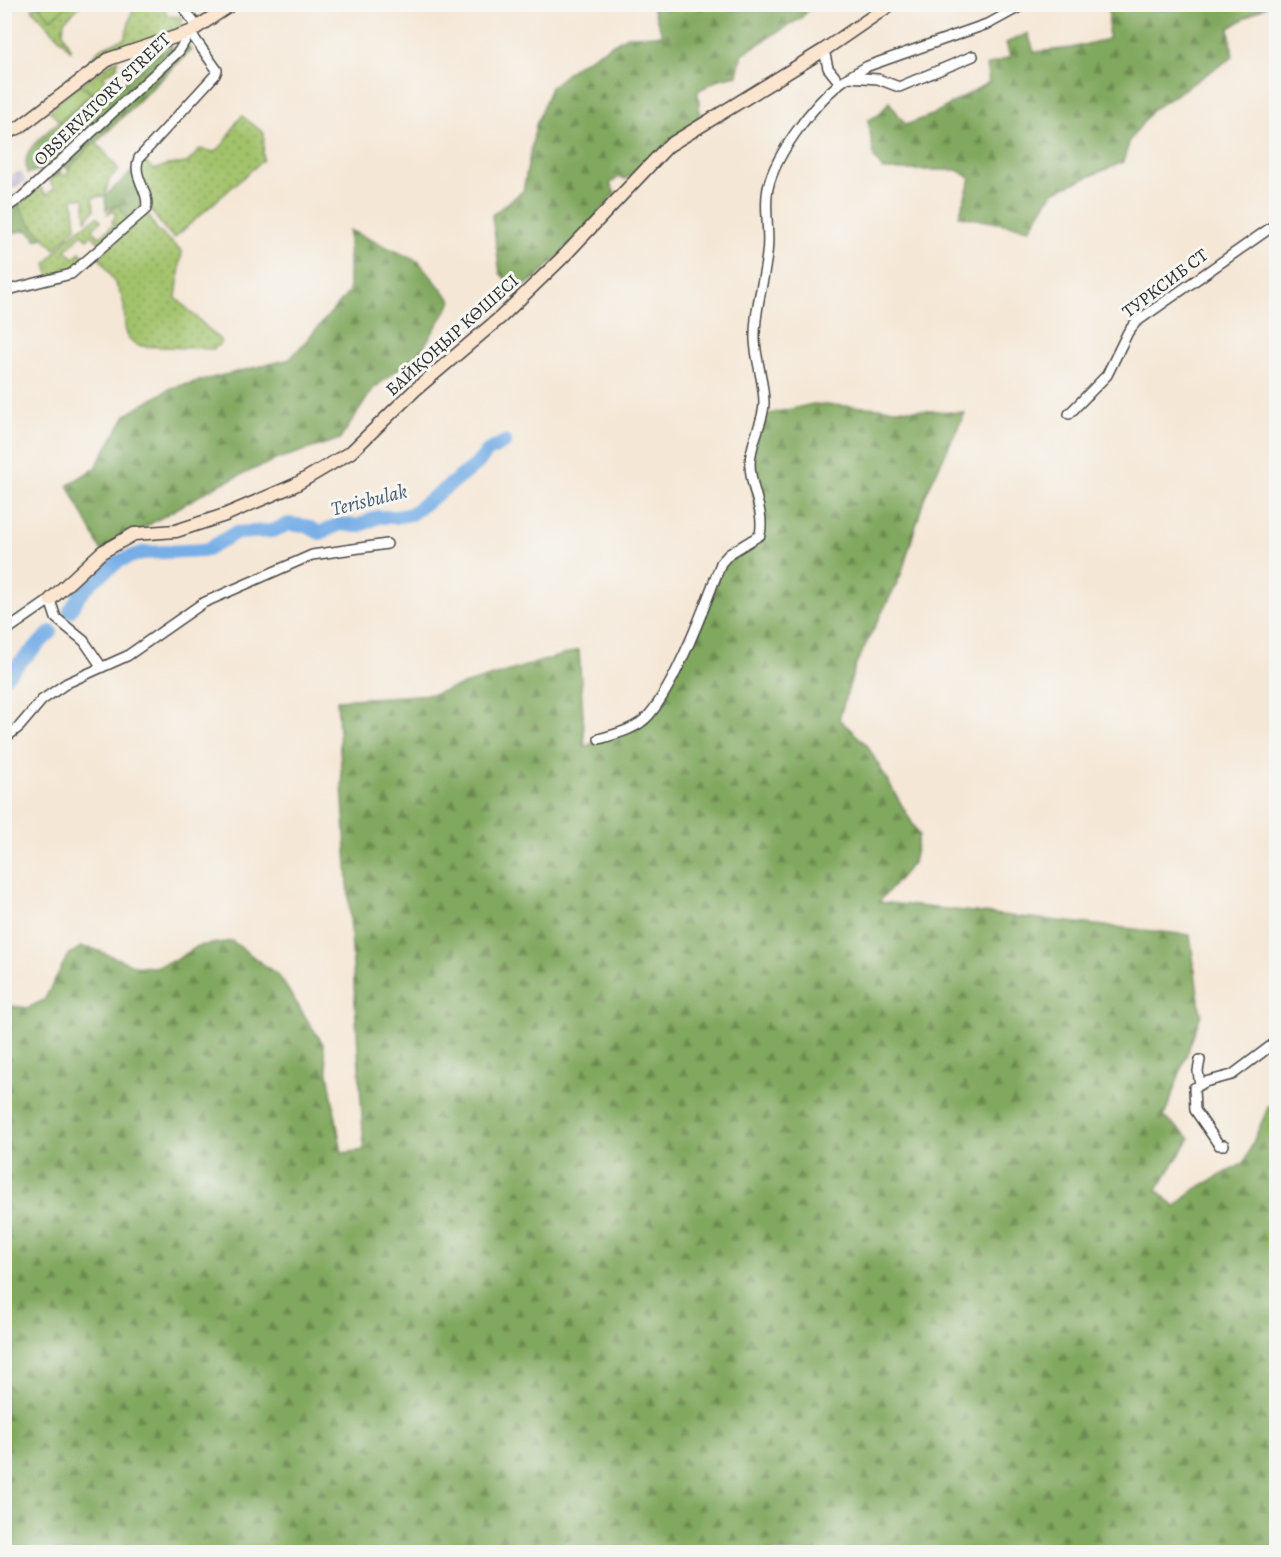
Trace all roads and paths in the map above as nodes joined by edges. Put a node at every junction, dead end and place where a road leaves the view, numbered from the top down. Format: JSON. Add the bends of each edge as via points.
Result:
{"nodes":[{"id":1,"x":181,"y":4,"type":"edge"},
{"id":2,"x":232,"y":4,"type":"edge"},
{"id":3,"x":891,"y":4,"type":"edge"},
{"id":4,"x":1025,"y":4,"type":"edge"},
{"id":5,"x":194,"y":30,"type":"junction"},
{"id":6,"x":824,"y":50,"type":"junction"},
{"id":7,"x":973,"y":56,"type":"dead end"},
{"id":8,"x":849,"y":77,"type":"junction"},
{"id":9,"x":840,"y":83,"type":"junction"},
{"id":10,"x":4,"y":134,"type":"edge"},
{"id":11,"x":4,"y":209,"type":"edge"},
{"id":12,"x":1276,"y":224,"type":"edge"},
{"id":13,"x":4,"y":291,"type":"edge"},
{"id":14,"x":1070,"y":414,"type":"dead end"},
{"id":15,"x":387,"y":544,"type":"dead end"},
{"id":16,"x":50,"y":600,"type":"junction"},
{"id":17,"x":4,"y":632,"type":"edge"},
{"id":18,"x":101,"y":666,"type":"junction"},
{"id":19,"x":4,"y":739,"type":"edge"},
{"id":20,"x":599,"y":739,"type":"dead end"},
{"id":21,"x":1276,"y":1042,"type":"edge"},
{"id":22,"x":1200,"y":1060,"type":"dead end"},
{"id":23,"x":1200,"y":1085,"type":"junction"},
{"id":24,"x":1224,"y":1145,"type":"dead end"}],
"edges":[{"from":1,"to":5,"type":"street"},
{"from":2,"to":5,"type":"street"},
{"from":3,"to":6,"type":"street","name":"БАЙҚОҢЫР КӨШЕСІ"},
{"from":4,"to":8,"type":"street","via":[[990,23],[868,66]]},
{"from":5,"to":10,"type":"street","via":[[109,59],[20,127]]},
{"from":5,"to":11,"type":"street","name":"OBSERVATORY STREET","via":[[179,51],[22,198]]},
{"from":5,"to":13,"type":"street","via":[[214,65],[215,75],[139,158],[136,170],[146,209],[71,274]]},
{"from":6,"to":9,"type":"street","via":[[828,68]]},
{"from":6,"to":16,"type":"street","name":"БАЙҚОҢЫР КӨШЕСІ","via":[[668,146],[562,258],[414,390],[351,452],[295,485],[225,515],[176,531],[134,534],[102,552]]},
{"from":7,"to":8,"type":"street","via":[[898,87],[878,79]]},
{"from":8,"to":9,"type":"street"},
{"from":9,"to":20,"type":"street","via":[[790,142],[776,166],[767,194],[769,242],[757,303],[755,338],[764,405],[750,461],[750,476],[763,522],[760,535],[721,563],[671,678],[648,715],[625,731]]},
{"from":12,"to":14,"type":"street","name":"ТУРКСИБ СТ","via":[[1136,322],[1107,375]]},
{"from":15,"to":18,"type":"street","via":[[301,559],[203,603],[128,656]]},
{"from":16,"to":17,"type":"street","name":"БАЙҚОҢЫР КӨШЕСІ"},
{"from":16,"to":18,"type":"street","via":[[56,618],[84,641]]},
{"from":18,"to":19,"type":"street","via":[[42,700],[20,727]]},
{"from":21,"to":23,"type":"street","via":[[1232,1075]]},
{"from":22,"to":23,"type":"street"},
{"from":23,"to":24,"type":"street","via":[[1194,1088],[1195,1110],[1219,1144]]}]}
